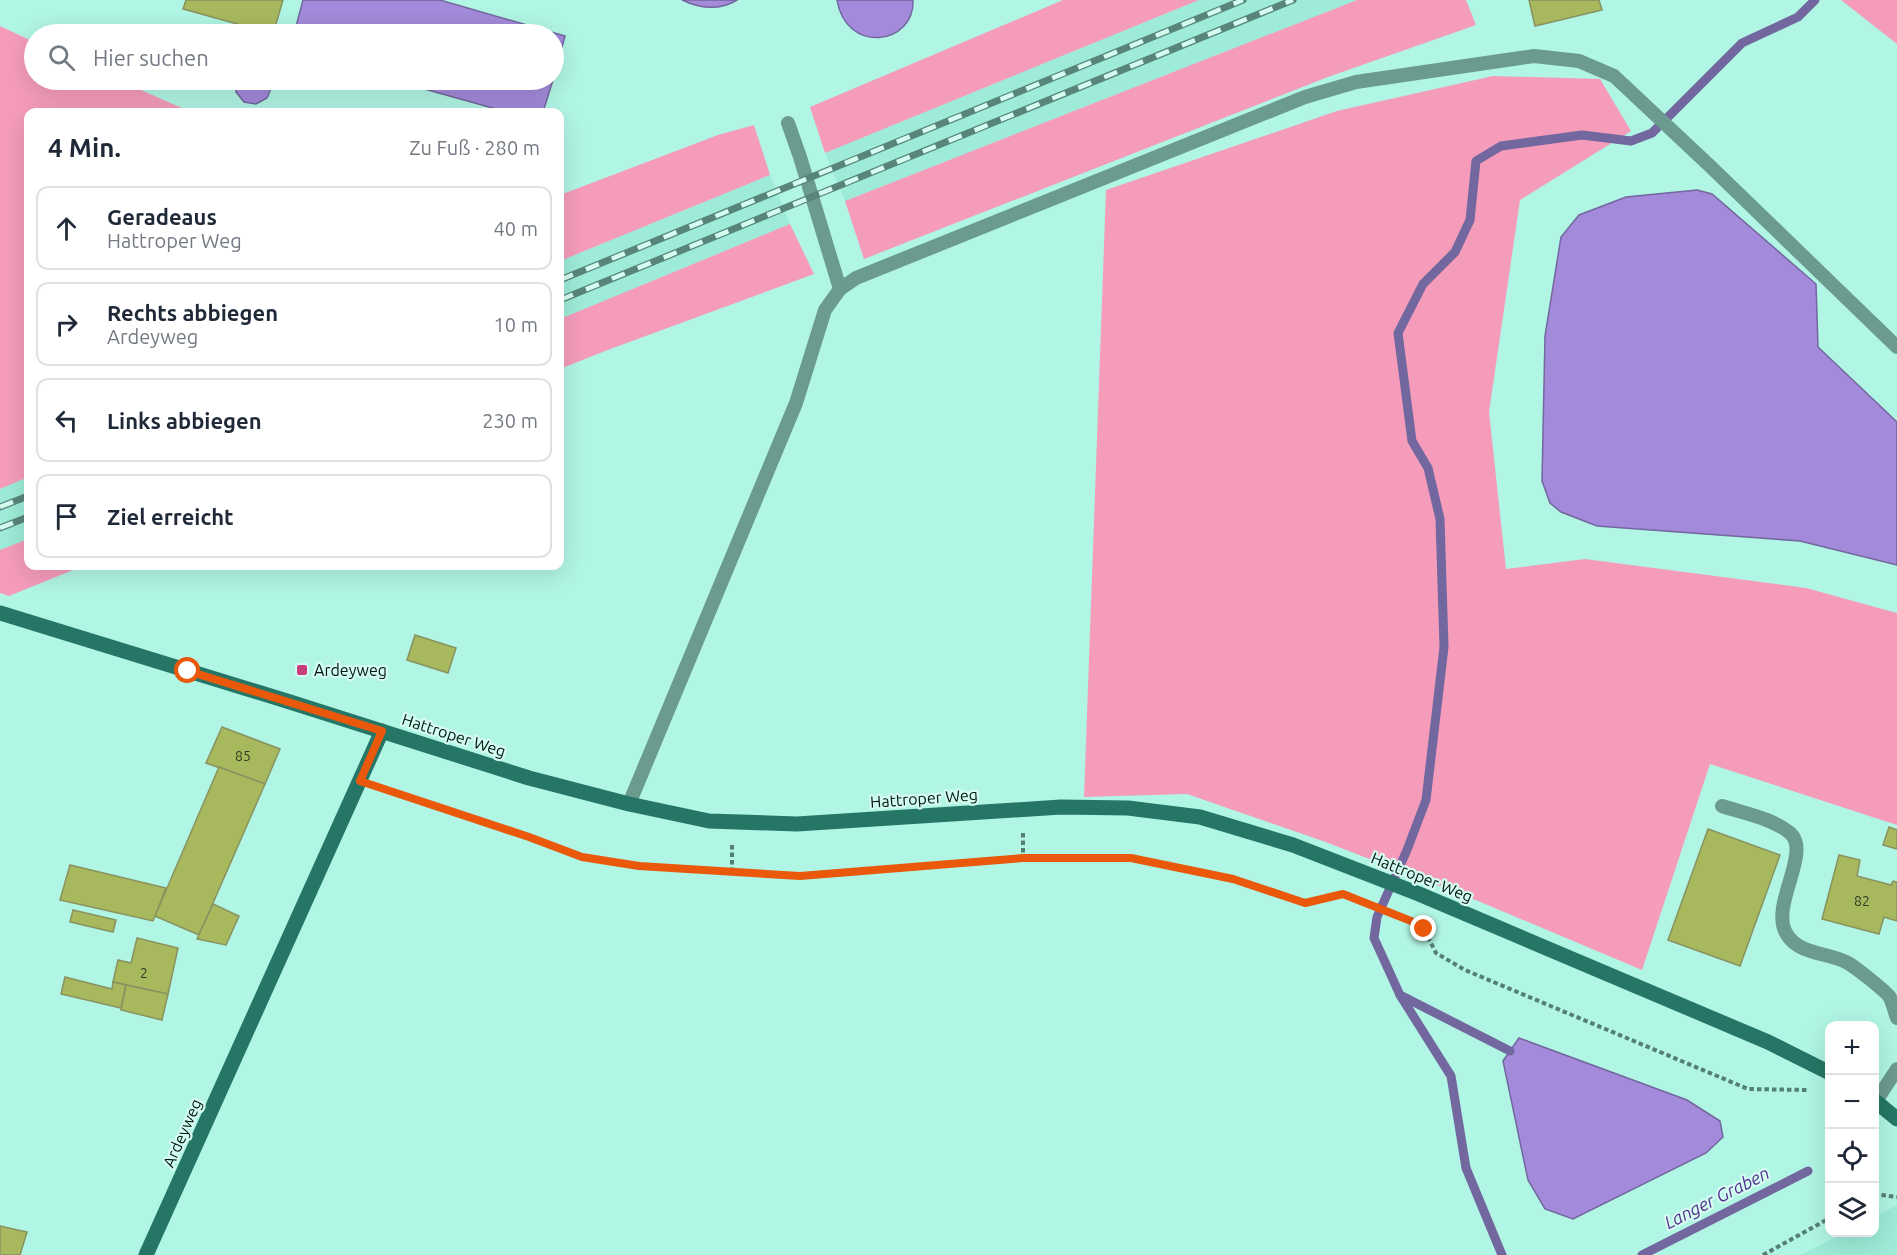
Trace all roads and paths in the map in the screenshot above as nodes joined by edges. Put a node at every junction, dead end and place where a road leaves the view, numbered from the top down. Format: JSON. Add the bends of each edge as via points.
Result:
{"nodes":[{"id":1,"x":788,"y":123,"type":"dead end"},
{"id":2,"x":840,"y":289,"type":"junction"},
{"id":3,"x":1897,"y":347,"type":"edge"},
{"id":4,"x":0,"y":613,"type":"edge"},
{"id":5,"x":382,"y":731,"type":"junction"},
{"id":6,"x":360,"y":781,"type":"junction"},
{"id":7,"x":629,"y":804,"type":"junction"},
{"id":8,"x":1722,"y":806,"type":"dead end"},
{"id":9,"x":1897,"y":1018,"type":"edge"},
{"id":10,"x":1897,"y":1069,"type":"edge"},
{"id":11,"x":1825,"y":1070,"type":"edge"},
{"id":12,"x":1812,"y":1090,"type":"dead end"},
{"id":13,"x":1879,"y":1095,"type":"edge"},
{"id":14,"x":1879,"y":1104,"type":"edge"},
{"id":15,"x":1897,"y":1119,"type":"edge"},
{"id":16,"x":1879,"y":1195,"type":"edge"},
{"id":17,"x":1897,"y":1197,"type":"edge"},
{"id":18,"x":1825,"y":1221,"type":"edge"},
{"id":19,"x":146,"y":1255,"type":"edge"},
{"id":20,"x":1763,"y":1255,"type":"edge"}],
"edges":[{"from":1,"to":2,"type":"lane"},
{"from":2,"to":3,"type":"lane","via":[[856,278],[1305,97],[1356,82],[1534,56],[1579,61],[1614,76]]},
{"from":2,"to":7,"type":"lane","via":[[825,310],[796,403]]},
{"from":4,"to":5,"type":"main road","name":"Hattroper Weg"},
{"from":5,"to":6,"type":"main road","name":"Ardeyweg"},
{"from":5,"to":7,"type":"main road","name":"Hattroper Weg","via":[[529,778]]},
{"from":6,"to":12,"type":"path","via":[[582,857],[639,866],[800,876],[1023,858],[1131,858],[1233,879],[1305,903],[1343,894],[1424,929],[1436,953],[1465,970],[1748,1089]]},
{"from":6,"to":19,"type":"main road","name":"Ardeyweg"},
{"from":7,"to":11,"type":"main road","name":"Hattroper Weg","via":[[709,821],[796,824],[1061,807],[1128,808],[1200,817],[1293,845],[1419,894],[1768,1042]]},
{"from":8,"to":9,"type":"lane","via":[[1791,834],[1796,845],[1795,862],[1781,908],[1786,935],[1804,949],[1846,962],[1889,996]]},
{"from":10,"to":13,"type":"lane"},
{"from":14,"to":15,"type":"main road"},
{"from":16,"to":17,"type":"path"},
{"from":18,"to":20,"type":"path"}]}
